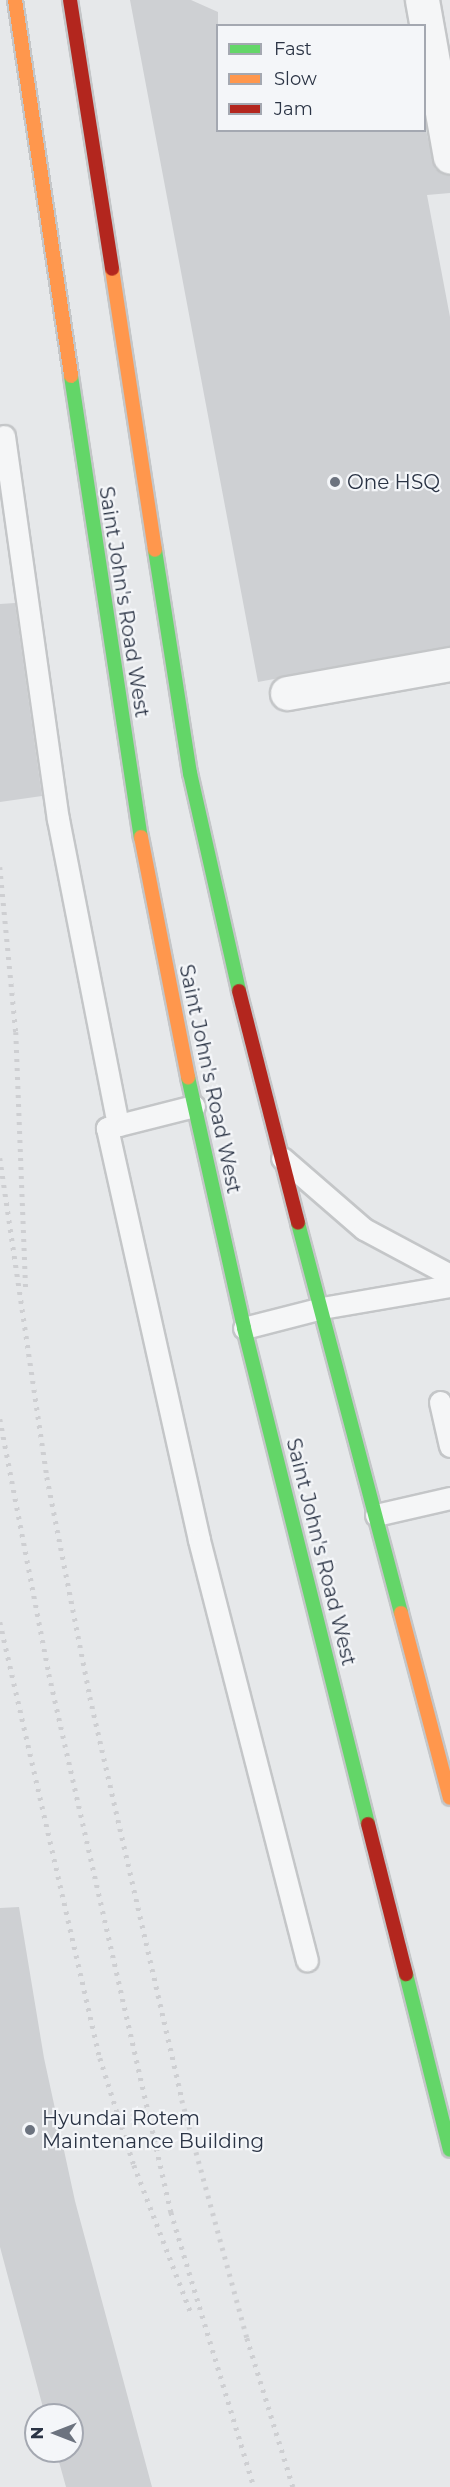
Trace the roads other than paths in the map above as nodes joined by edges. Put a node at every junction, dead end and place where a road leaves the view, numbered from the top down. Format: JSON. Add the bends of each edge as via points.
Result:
{"nodes":[{"id":1,"x":15,"y":0,"type":"edge"},
{"id":2,"x":70,"y":0,"type":"edge"},
{"id":3,"x":422,"y":0,"type":"edge"},
{"id":4,"x":450,"y":157,"type":"edge"},
{"id":5,"x":4,"y":436,"type":"dead end"},
{"id":6,"x":450,"y":664,"type":"edge"},
{"id":7,"x":287,"y":693,"type":"dead end"},
{"id":8,"x":194,"y":1106,"type":"junction"},
{"id":9,"x":118,"y":1125,"type":"junction"},
{"id":10,"x":282,"y":1157,"type":"junction"},
{"id":11,"x":450,"y":1275,"type":"edge"},
{"id":12,"x":450,"y":1286,"type":"edge"},
{"id":13,"x":322,"y":1308,"type":"junction"},
{"id":14,"x":244,"y":1328,"type":"junction"},
{"id":15,"x":440,"y":1402,"type":"dead end"},
{"id":16,"x":450,"y":1446,"type":"edge"},
{"id":17,"x":450,"y":1498,"type":"edge"},
{"id":18,"x":376,"y":1515,"type":"junction"},
{"id":19,"x":450,"y":1798,"type":"edge"},
{"id":20,"x":307,"y":1960,"type":"dead end"},
{"id":21,"x":450,"y":2150,"type":"edge"}],
"edges":[{"from":1,"to":8,"type":"main road","name":"Saint John's Road West","via":[[142,847]]},
{"from":2,"to":10,"type":"main road","name":"Saint John's Road West","via":[[190,773],[247,1029]]},
{"from":3,"to":4,"type":"street"},
{"from":5,"to":9,"type":"lane","via":[[58,819]]},
{"from":6,"to":7,"type":"street"},
{"from":8,"to":9,"type":"lane"},
{"from":8,"to":14,"type":"main road","name":"Saint John's Road West"},
{"from":9,"to":20,"type":"lane","via":[[107,1128],[199,1540]]},
{"from":10,"to":11,"type":"lane","via":[[364,1229]]},
{"from":10,"to":13,"type":"main road","name":"Saint John's Road West"},
{"from":12,"to":13,"type":"lane"},
{"from":13,"to":14,"type":"lane"},
{"from":13,"to":18,"type":"main road","name":"Saint John's Road West"},
{"from":14,"to":21,"type":"main road","name":"Saint John's Road West"},
{"from":15,"to":16,"type":"lane"},
{"from":17,"to":18,"type":"lane"},
{"from":18,"to":19,"type":"main road","name":"Saint John's Road West"}]}
